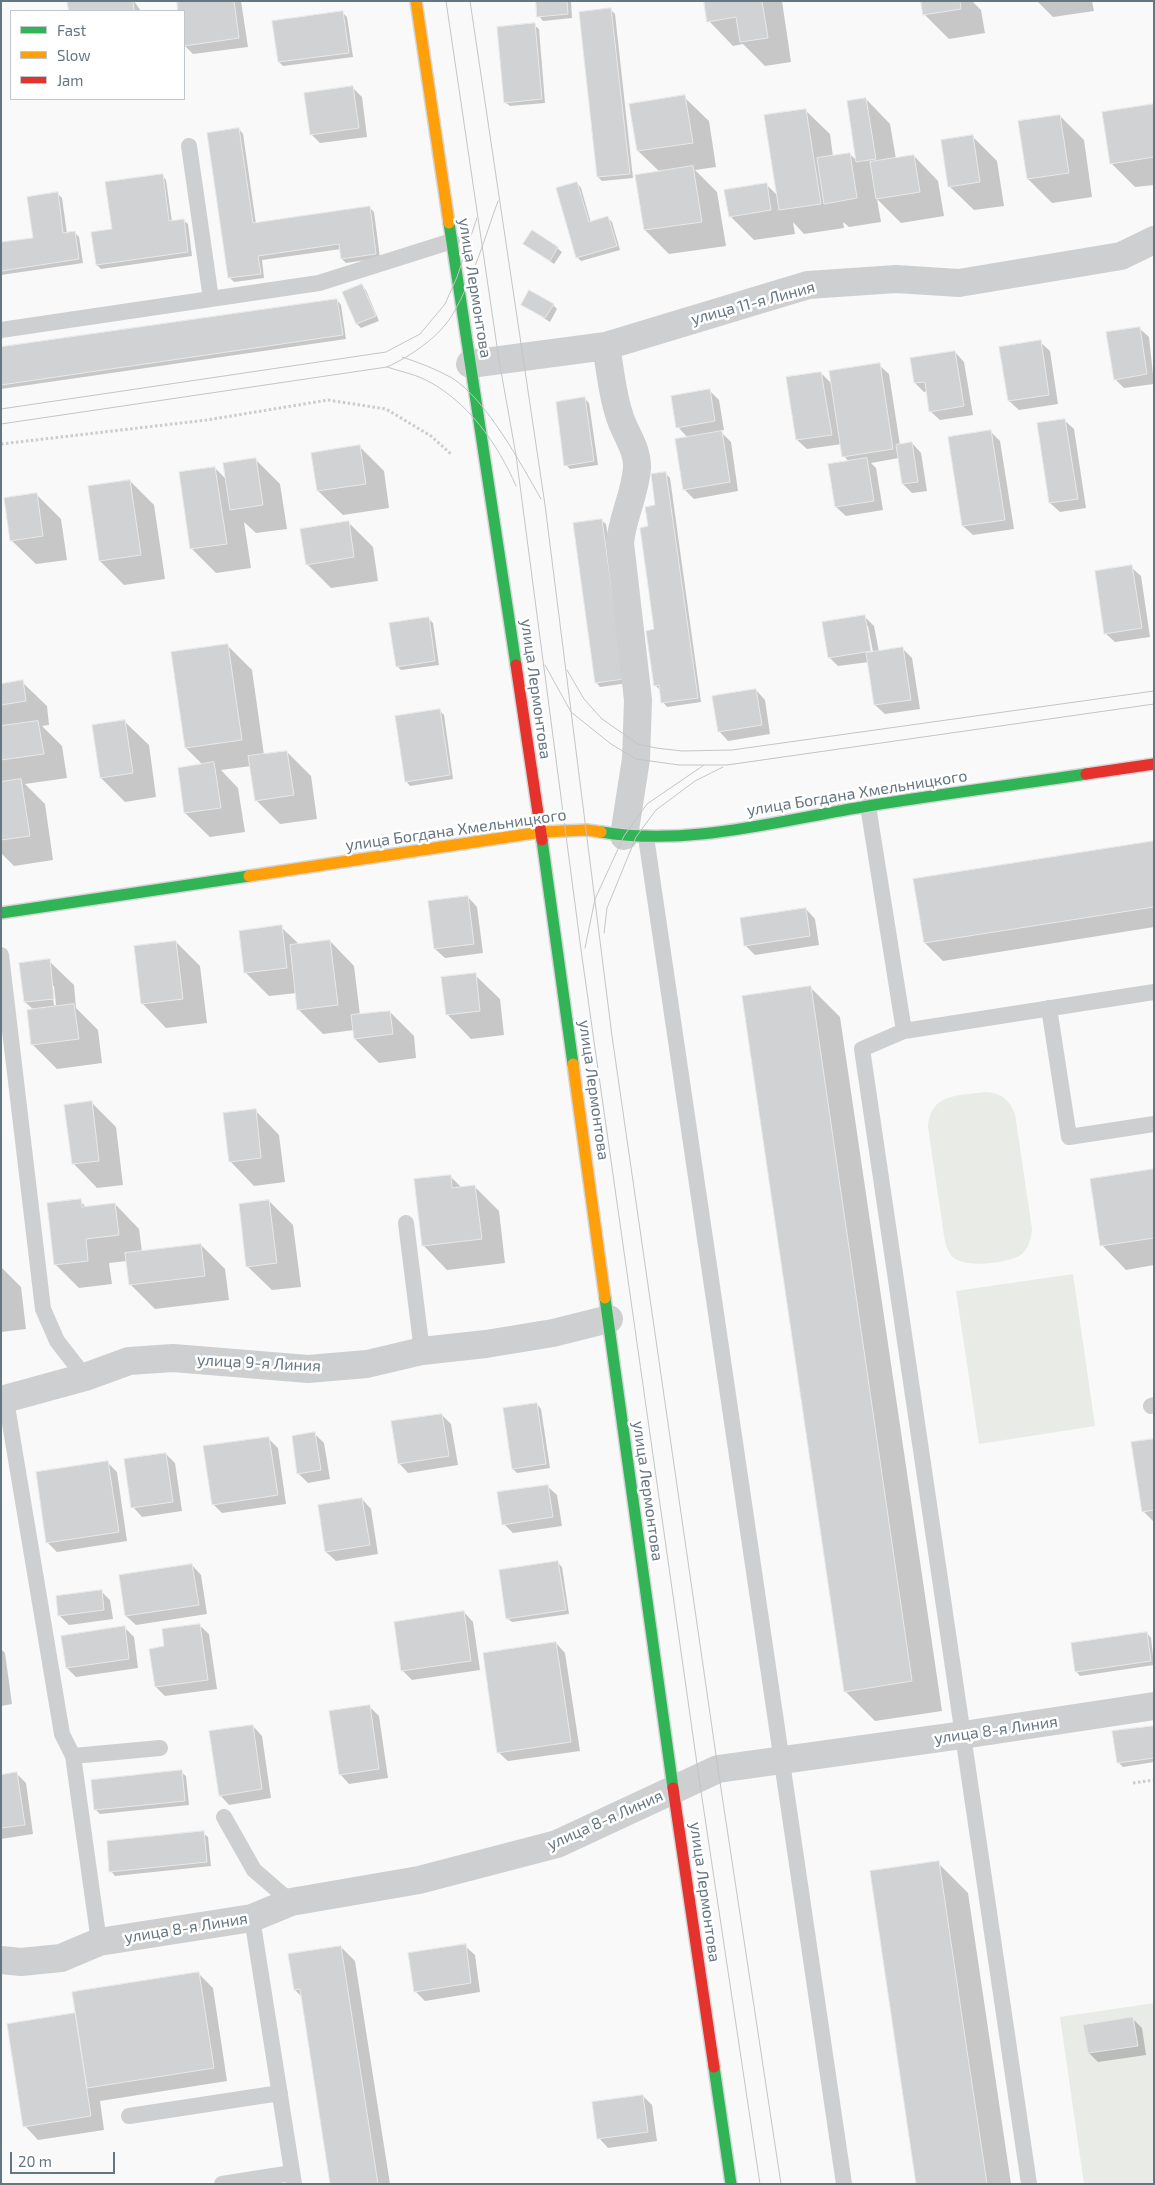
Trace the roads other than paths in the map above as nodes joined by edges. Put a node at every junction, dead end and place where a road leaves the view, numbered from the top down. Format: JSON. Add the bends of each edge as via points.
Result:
{"nodes":[{"id":1,"x":416,"y":1,"type":"edge"},
{"id":2,"x":189,"y":146,"type":"dead end"},
{"id":3,"x":1154,"y":240,"type":"edge"},
{"id":4,"x":452,"y":241,"type":"junction"},
{"id":5,"x":211,"y":299,"type":"junction"},
{"id":6,"x":1,"y":330,"type":"edge"},
{"id":7,"x":606,"y":346,"type":"junction"},
{"id":8,"x":470,"y":364,"type":"junction"},
{"id":9,"x":1154,"y":764,"type":"edge"},
{"id":10,"x":868,"y":806,"type":"junction"},
{"id":11,"x":541,"y":832,"type":"junction"},
{"id":12,"x":635,"y":837,"type":"junction"},
{"id":13,"x":1,"y":913,"type":"edge"},
{"id":14,"x":1,"y":955,"type":"edge"},
{"id":15,"x":1154,"y":992,"type":"edge"},
{"id":16,"x":1049,"y":1008,"type":"junction"},
{"id":17,"x":904,"y":1031,"type":"junction"},
{"id":18,"x":1154,"y":1124,"type":"edge"},
{"id":19,"x":406,"y":1223,"type":"dead end"},
{"id":20,"x":608,"y":1319,"type":"junction"},
{"id":21,"x":422,"y":1351,"type":"junction"},
{"id":22,"x":85,"y":1377,"type":"junction"},
{"id":23,"x":4,"y":1400,"type":"edge"},
{"id":24,"x":1154,"y":1706,"type":"edge"},
{"id":25,"x":963,"y":1735,"type":"junction"},
{"id":26,"x":160,"y":1748,"type":"dead end"},
{"id":27,"x":73,"y":1756,"type":"junction"},
{"id":28,"x":781,"y":1760,"type":"junction"},
{"id":29,"x":673,"y":1790,"type":"junction"},
{"id":30,"x":224,"y":1817,"type":"dead end"},
{"id":31,"x":291,"y":1902,"type":"junction"},
{"id":32,"x":252,"y":1918,"type":"junction"},
{"id":33,"x":100,"y":1942,"type":"junction"},
{"id":34,"x":1,"y":1960,"type":"edge"},
{"id":35,"x":280,"y":2093,"type":"junction"},
{"id":36,"x":129,"y":2116,"type":"dead end"},
{"id":37,"x":293,"y":2178,"type":"edge"},
{"id":38,"x":222,"y":2184,"type":"edge"},
{"id":39,"x":731,"y":2184,"type":"edge"},
{"id":40,"x":844,"y":2184,"type":"edge"},
{"id":41,"x":1029,"y":2184,"type":"edge"}],
"edges":[{"from":1,"to":4,"type":"main road","name":"улица Лермонтова"},
{"from":2,"to":5,"type":"lane"},
{"from":3,"to":7,"type":"street","name":"улица 11-я Линия","via":[[1121,256],[959,283],[896,279],[808,285]]},
{"from":4,"to":5,"type":"lane","via":[[319,282]]},
{"from":4,"to":8,"type":"main road","name":"улица Лермонтова"},
{"from":5,"to":6,"type":"lane"},
{"from":7,"to":8,"type":"street","name":"улица 11-я Линия"},
{"from":7,"to":12,"type":"street","via":[[619,415],[633,443],[637,467],[620,543],[638,700]]},
{"from":8,"to":11,"type":"main road","name":"улица Лермонтова"},
{"from":9,"to":10,"type":"main road","name":"улица Богдана Хмельницкого"},
{"from":10,"to":12,"type":"main road","name":"улица Богдана Хмельницкого","via":[[727,831]]},
{"from":10,"to":17,"type":"lane"},
{"from":11,"to":12,"type":"main road","name":"улица Богдана Хмельницкого","via":[[587,830]]},
{"from":11,"to":13,"type":"main road","name":"улица Богдана Хмельницкого"},
{"from":11,"to":20,"type":"main road","name":"улица Лермонтова"},
{"from":12,"to":28,"type":"lane"},
{"from":14,"to":22,"type":"lane","via":[[43,1310],[57,1340]]},
{"from":15,"to":16,"type":"lane"},
{"from":16,"to":17,"type":"lane"},
{"from":16,"to":18,"type":"lane","via":[[1069,1138]]},
{"from":17,"to":25,"type":"lane","via":[[862,1049]]},
{"from":19,"to":21,"type":"lane"},
{"from":20,"to":21,"type":"street","name":"улица 9-я Линия","via":[[554,1333]]},
{"from":20,"to":29,"type":"main road","name":"улица Лермонтова"},
{"from":21,"to":22,"type":"street","name":"улица 9-я Линия","via":[[367,1364],[308,1369],[173,1358],[129,1361]]},
{"from":22,"to":23,"type":"street","name":"улица 9-я Линия"},
{"from":23,"to":27,"type":"lane","via":[[62,1734]]},
{"from":24,"to":25,"type":"street","name":"улица 8-я Линия"},
{"from":25,"to":28,"type":"street","name":"улица 8-я Линия"},
{"from":25,"to":41,"type":"lane"},
{"from":26,"to":27,"type":"lane"},
{"from":27,"to":33,"type":"lane"},
{"from":28,"to":29,"type":"street","name":"улица 8-я Линия","via":[[718,1769]]},
{"from":28,"to":40,"type":"lane"},
{"from":29,"to":31,"type":"street","name":"улица 8-я Линия","via":[[557,1844],[419,1880]]},
{"from":29,"to":39,"type":"main road","name":"улица Лермонтова"},
{"from":30,"to":31,"type":"lane","via":[[254,1870]]},
{"from":31,"to":32,"type":"street","name":"улица 8-я Линия"},
{"from":32,"to":33,"type":"street","name":"улица 8-я Линия"},
{"from":32,"to":35,"type":"lane"},
{"from":33,"to":34,"type":"street","name":"улица 8-я Линия","via":[[61,1958],[21,1962]]},
{"from":35,"to":36,"type":"lane"},
{"from":35,"to":37,"type":"lane"},
{"from":37,"to":38,"type":"lane"}]}
